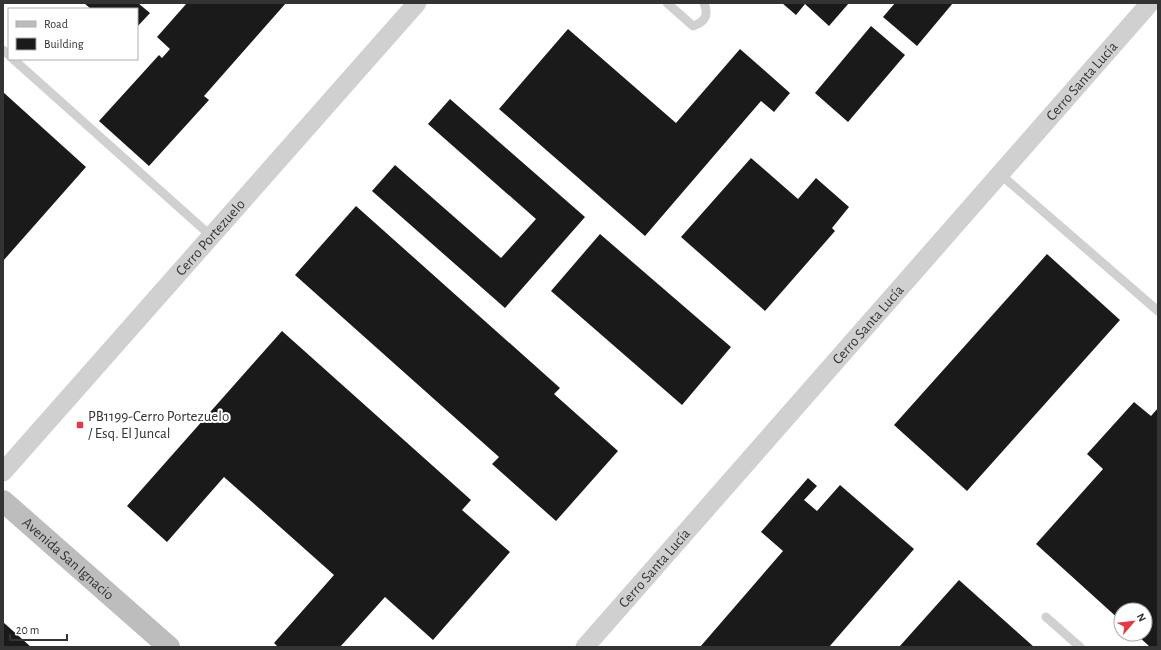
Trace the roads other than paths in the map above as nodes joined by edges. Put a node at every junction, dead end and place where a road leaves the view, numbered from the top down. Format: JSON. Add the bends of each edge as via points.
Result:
{"nodes":[{"id":1,"x":417,"y":3,"type":"edge"},
{"id":2,"x":667,"y":3,"type":"edge"},
{"id":3,"x":704,"y":3,"type":"edge"},
{"id":4,"x":1150,"y":3,"type":"edge"},
{"id":5,"x":14,"y":60,"type":"edge"},
{"id":6,"x":1000,"y":174,"type":"junction"},
{"id":7,"x":212,"y":236,"type":"junction"},
{"id":8,"x":1158,"y":311,"type":"edge"},
{"id":9,"x":3,"y":472,"type":"edge"},
{"id":10,"x":3,"y":501,"type":"edge"},
{"id":11,"x":1046,"y":617,"type":"dead end"},
{"id":12,"x":169,"y":647,"type":"edge"},
{"id":13,"x":586,"y":647,"type":"edge"},
{"id":14,"x":1080,"y":647,"type":"edge"}],
"edges":[{"from":1,"to":7,"type":"street","name":"Cerro Portezuelo"},
{"from":2,"to":3,"type":"lane","via":[[693,26],[701,23],[706,17]]},
{"from":4,"to":6,"type":"street","name":"Cerro Santa Lucía"},
{"from":5,"to":7,"type":"lane"},
{"from":6,"to":8,"type":"lane"},
{"from":6,"to":13,"type":"street","name":"Cerro Santa Lucía"},
{"from":7,"to":9,"type":"street","name":"Cerro Portezuelo"},
{"from":10,"to":12,"type":"main road","name":"Avenida San Ignacio"},
{"from":11,"to":14,"type":"lane"}]}
